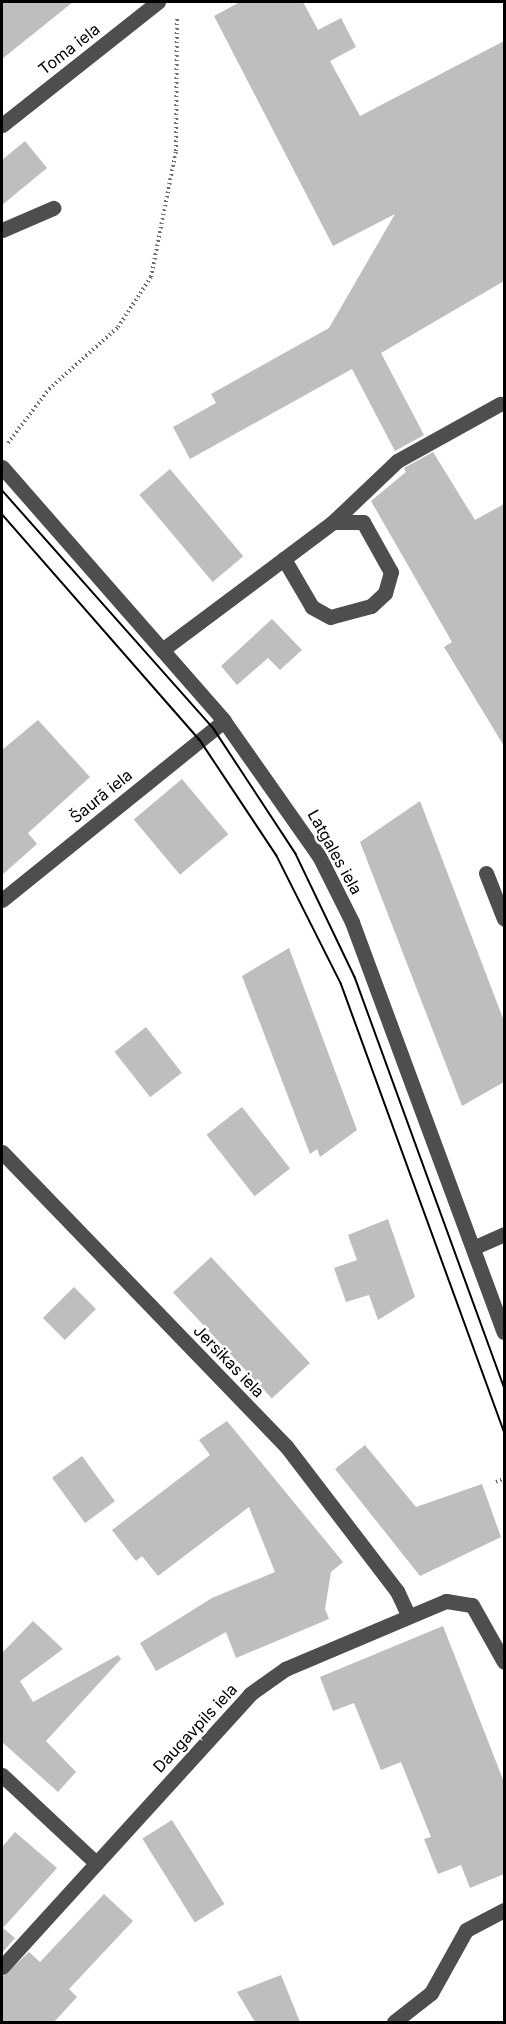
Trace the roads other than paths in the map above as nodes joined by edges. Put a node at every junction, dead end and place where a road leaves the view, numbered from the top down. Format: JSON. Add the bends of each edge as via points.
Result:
{"nodes":[{"id":1,"x":158,"y":2,"type":"edge"},
{"id":2,"x":2,"y":125,"type":"edge"},
{"id":3,"x":53,"y":208,"type":"dead end"},
{"id":4,"x":2,"y":230,"type":"edge"},
{"id":5,"x":500,"y":404,"type":"dead end"},
{"id":6,"x":2,"y":467,"type":"edge"},
{"id":7,"x":333,"y":522,"type":"junction"},
{"id":8,"x":284,"y":559,"type":"junction"},
{"id":9,"x":162,"y":650,"type":"junction"},
{"id":10,"x":224,"y":721,"type":"junction"},
{"id":11,"x":486,"y":873,"type":"dead end"},
{"id":12,"x":2,"y":900,"type":"edge"},
{"id":13,"x":504,"y":919,"type":"edge"},
{"id":14,"x":2,"y":1152,"type":"edge"},
{"id":15,"x":504,"y":1234,"type":"edge"},
{"id":16,"x":475,"y":1247,"type":"junction"},
{"id":17,"x":504,"y":1332,"type":"edge"},
{"id":18,"x":408,"y":1615,"type":"junction"},
{"id":19,"x":504,"y":1662,"type":"edge"},
{"id":20,"x":2,"y":1774,"type":"edge"},
{"id":21,"x":96,"y":1863,"type":"junction"},
{"id":22,"x":504,"y":1910,"type":"edge"},
{"id":23,"x":2,"y":1968,"type":"edge"},
{"id":24,"x":394,"y":2022,"type":"edge"}],
"edges":[{"from":1,"to":2,"type":"street","name":"Toma iela"},
{"from":3,"to":4,"type":"street"},
{"from":5,"to":7,"type":"street","via":[[397,461]]},
{"from":6,"to":9,"type":"street","name":"Latgales iela"},
{"from":7,"to":8,"type":"street"},
{"from":7,"to":8,"type":"street","via":[[363,522],[391,572],[385,593],[371,606],[330,617],[312,607]]},
{"from":8,"to":9,"type":"street"},
{"from":9,"to":10,"type":"street","name":"Latgales iela"},
{"from":10,"to":12,"type":"street","name":"Šaurā iela"},
{"from":10,"to":16,"type":"street","name":"Latgales iela","via":[[285,800],[352,922]]},
{"from":11,"to":13,"type":"street"},
{"from":14,"to":18,"type":"street","name":"Jersikas iela","via":[[286,1446],[397,1591]]},
{"from":15,"to":16,"type":"street"},
{"from":16,"to":17,"type":"street","name":"Latgales iela"},
{"from":18,"to":19,"type":"street","name":"Daugavpils iela","via":[[446,1601],[472,1605]]},
{"from":18,"to":21,"type":"street","name":"Daugavpils iela","via":[[285,1669],[250,1694]]},
{"from":20,"to":21,"type":"street"},
{"from":21,"to":23,"type":"street","name":"Daugavpils iela"},
{"from":22,"to":24,"type":"street","via":[[466,1930],[431,1993]]}]}
